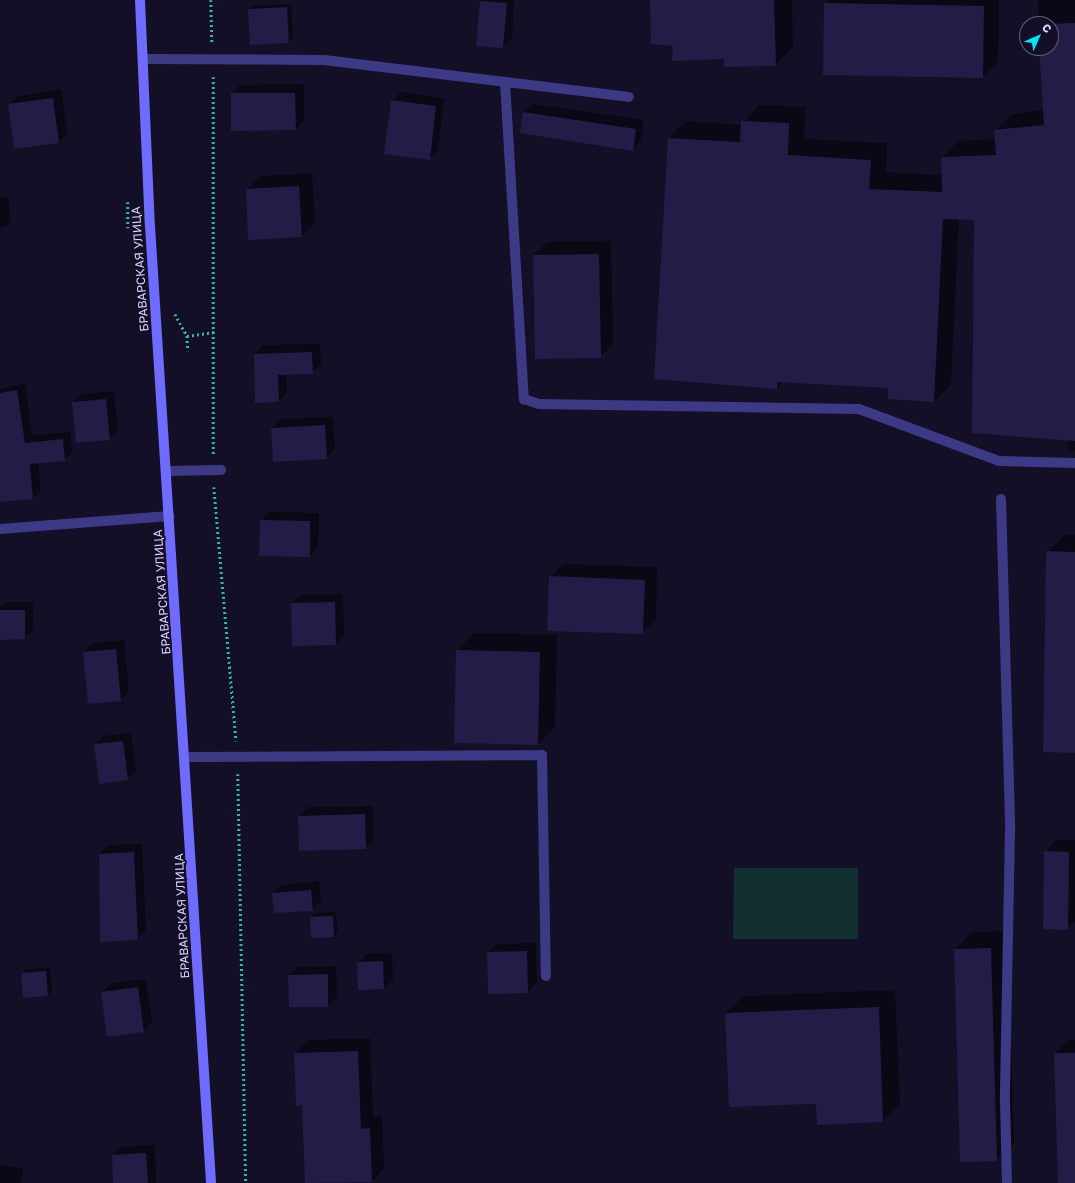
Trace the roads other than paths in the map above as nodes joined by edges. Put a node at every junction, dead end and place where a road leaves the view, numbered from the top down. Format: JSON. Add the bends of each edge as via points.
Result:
{"nodes":[{"id":1,"x":140,"y":0,"type":"edge"},
{"id":2,"x":143,"y":59,"type":"junction"},
{"id":3,"x":505,"y":82,"type":"junction"},
{"id":4,"x":629,"y":97,"type":"dead end"},
{"id":5,"x":1075,"y":463,"type":"edge"},
{"id":6,"x":217,"y":469,"type":"road end"},
{"id":7,"x":167,"y":471,"type":"junction"},
{"id":8,"x":1001,"y":499,"type":"dead end"},
{"id":9,"x":170,"y":516,"type":"junction"},
{"id":10,"x":0,"y":529,"type":"edge"},
{"id":11,"x":186,"y":757,"type":"junction"},
{"id":12,"x":546,"y":976,"type":"dead end"},
{"id":13,"x":211,"y":1183,"type":"edge"},
{"id":14,"x":1007,"y":1183,"type":"edge"}],
"edges":[{"from":1,"to":2,"type":"main road","name":"БРАВАРСКАЯ УЛИЦА"},
{"from":2,"to":3,"type":"street","via":[[324,60]]},
{"from":2,"to":7,"type":"main road","name":"БРАВАРСКАЯ УЛИЦА","via":[[149,213]]},
{"from":3,"to":4,"type":"street"},
{"from":3,"to":5,"type":"street","via":[[524,399],[539,404],[860,409],[999,462]]},
{"from":6,"to":7,"type":"street"},
{"from":7,"to":9,"type":"main road","name":"БРАВАРСКАЯ УЛИЦА"},
{"from":8,"to":14,"type":"street","via":[[1010,830]]},
{"from":9,"to":10,"type":"street"},
{"from":9,"to":11,"type":"main road","name":"БРАВАРСКАЯ УЛИЦА"},
{"from":11,"to":12,"type":"street","via":[[542,755]]},
{"from":11,"to":13,"type":"main road","name":"БРАВАРСКАЯ УЛИЦА"}]}
